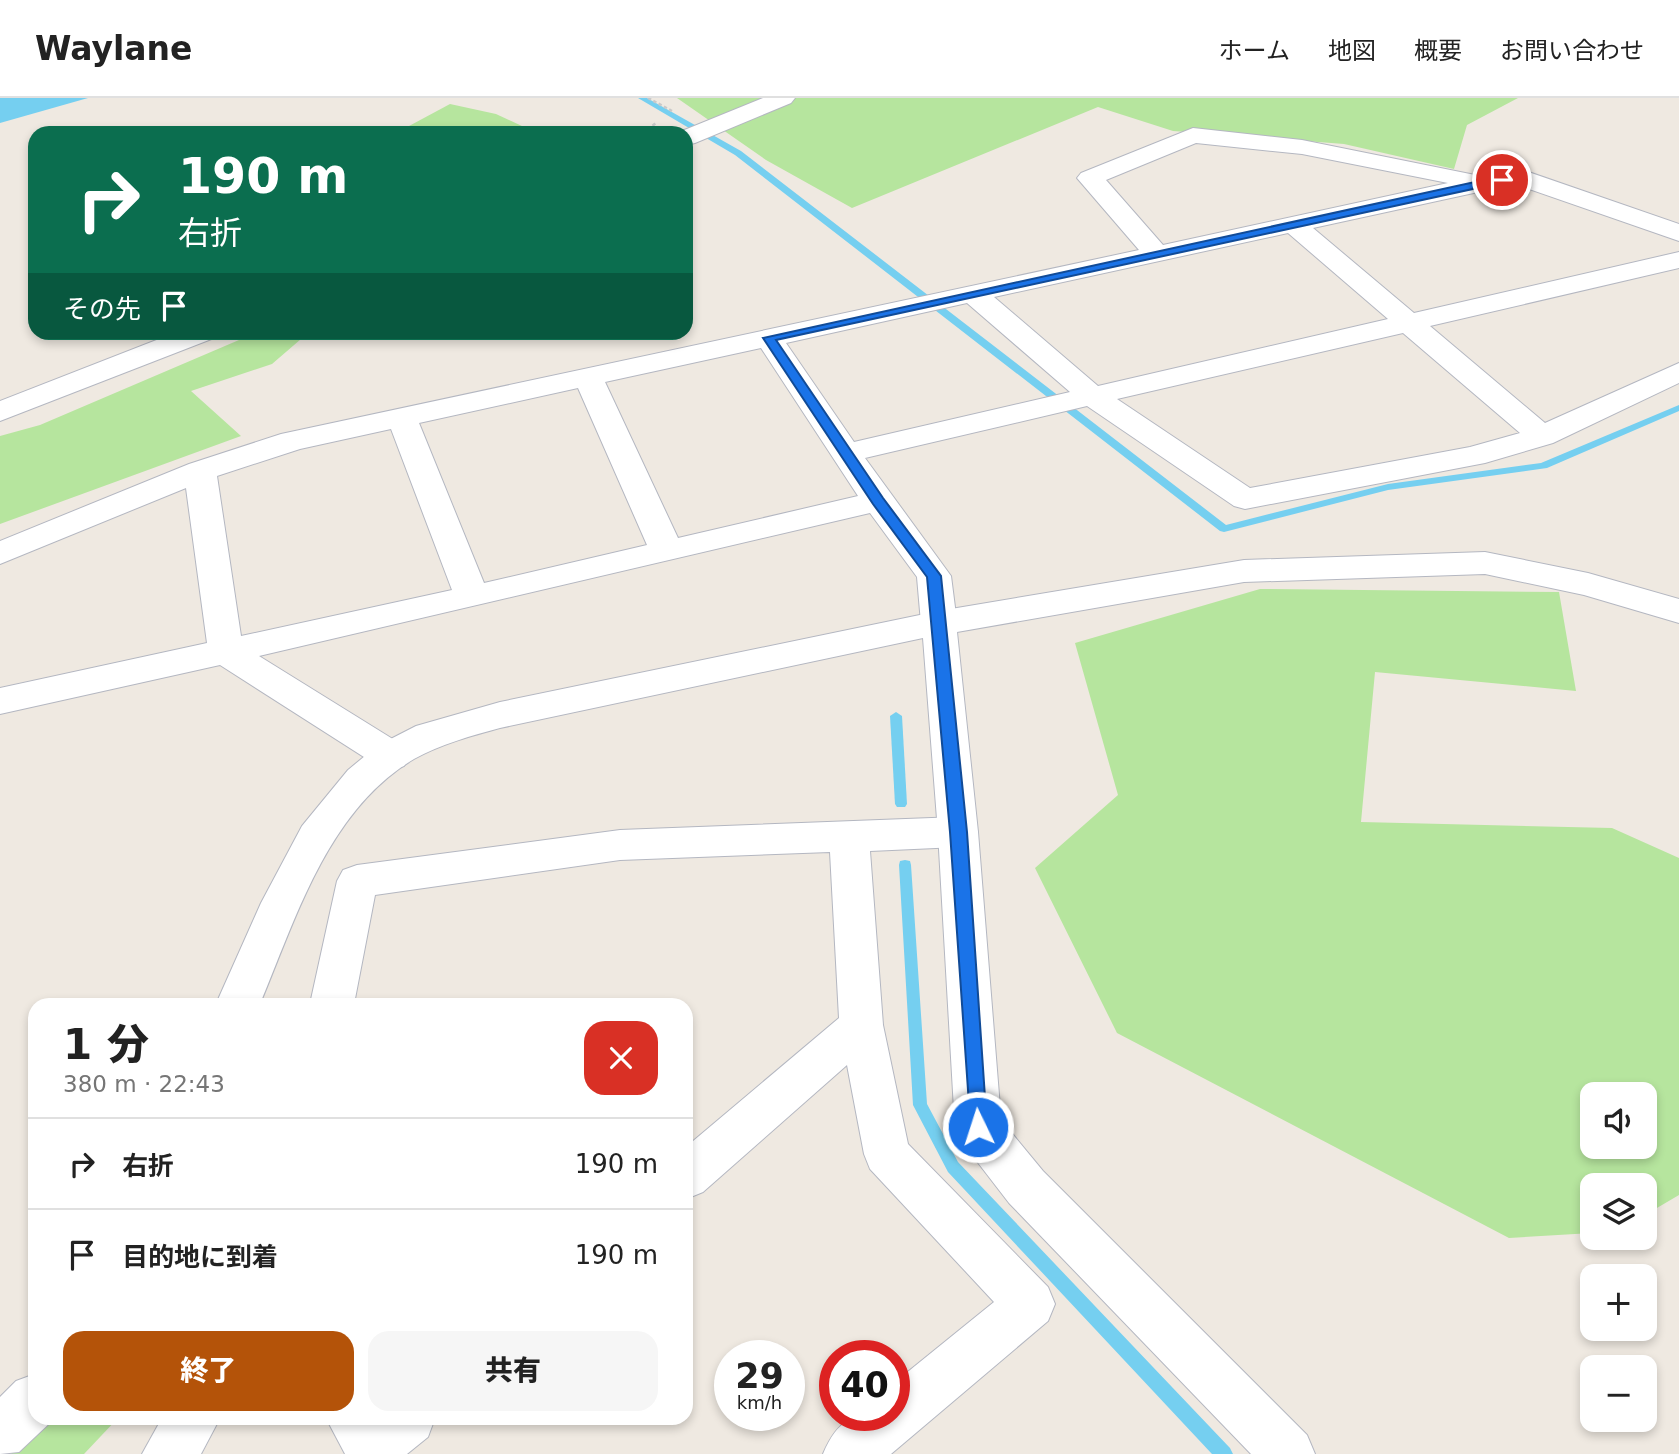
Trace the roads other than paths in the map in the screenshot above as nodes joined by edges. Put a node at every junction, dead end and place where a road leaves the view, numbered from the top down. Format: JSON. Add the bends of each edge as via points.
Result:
{"nodes":[{"id":1,"x":783,"y":98,"type":"edge"},
{"id":2,"x":693,"y":135,"type":"edge"},
{"id":3,"x":1486,"y":183,"type":"junction"},
{"id":4,"x":1294,"y":225,"type":"junction"},
{"id":5,"x":1679,"y":233,"type":"edge"},
{"id":6,"x":1157,"y":254,"type":"junction"},
{"id":7,"x":1679,"y":260,"type":"edge"},
{"id":8,"x":973,"y":294,"type":"junction"},
{"id":9,"x":1409,"y":323,"type":"junction"},
{"id":10,"x":769,"y":338,"type":"junction"},
{"id":11,"x":184,"y":340,"type":"edge"},
{"id":12,"x":1679,"y":372,"type":"edge"},
{"id":13,"x":588,"y":377,"type":"junction"},
{"id":14,"x":1092,"y":396,"type":"junction"},
{"id":15,"x":0,"y":412,"type":"edge"},
{"id":16,"x":402,"y":417,"type":"junction"},
{"id":17,"x":1542,"y":436,"type":"junction"},
{"id":18,"x":847,"y":453,"type":"junction"},
{"id":19,"x":200,"y":471,"type":"junction"},
{"id":20,"x":878,"y":501,"type":"junction"},
{"id":21,"x":667,"y":551,"type":"junction"},
{"id":22,"x":0,"y":554,"type":"edge"},
{"id":23,"x":472,"y":597,"type":"junction"},
{"id":24,"x":1679,"y":611,"type":"edge"},
{"id":25,"x":939,"y":623,"type":"junction"},
{"id":26,"x":226,"y":652,"type":"junction"},
{"id":27,"x":0,"y":701,"type":"edge"},
{"id":28,"x":391,"y":756,"type":"junction"},
{"id":29,"x":958,"y":832,"type":"junction"},
{"id":30,"x":849,"y":836,"type":"junction"},
{"id":31,"x":241,"y":998,"type":"edge"},
{"id":32,"x":333,"y":998,"type":"edge"},
{"id":33,"x":861,"y":1025,"type":"junction"},
{"id":34,"x":693,"y":1171,"type":"edge"},
{"id":35,"x":28,"y":1407,"type":"edge"},
{"id":36,"x":189,"y":1425,"type":"edge"},
{"id":37,"x":0,"y":1433,"type":"edge"},
{"id":38,"x":169,"y":1454,"type":"edge"},
{"id":39,"x":850,"y":1454,"type":"edge"},
{"id":40,"x":1288,"y":1454,"type":"edge"}],
"edges":[{"from":1,"to":2,"type":"street"},
{"from":3,"to":4,"type":"street"},
{"from":3,"to":5,"type":"street","via":[[1517,176]]},
{"from":3,"to":6,"type":"street","via":[[1302,146],[1193,135],[1090,178]]},
{"from":4,"to":6,"type":"street"},
{"from":4,"to":9,"type":"street"},
{"from":6,"to":8,"type":"street"},
{"from":7,"to":9,"type":"street"},
{"from":8,"to":10,"type":"street"},
{"from":8,"to":14,"type":"street"},
{"from":9,"to":14,"type":"street"},
{"from":9,"to":17,"type":"street"},
{"from":10,"to":13,"type":"street"},
{"from":10,"to":18,"type":"street"},
{"from":11,"to":15,"type":"street"},
{"from":12,"to":17,"type":"street"},
{"from":13,"to":16,"type":"street"},
{"from":13,"to":21,"type":"street"},
{"from":14,"to":17,"type":"street","via":[[1245,499],[1474,456]]},
{"from":14,"to":18,"type":"street"},
{"from":16,"to":19,"type":"street","via":[[292,441]]},
{"from":16,"to":23,"type":"street"},
{"from":18,"to":20,"type":"street"},
{"from":19,"to":22,"type":"street"},
{"from":19,"to":26,"type":"street"},
{"from":20,"to":21,"type":"street"},
{"from":20,"to":25,"type":"street","via":[[934,576]]},
{"from":21,"to":23,"type":"street"},
{"from":23,"to":26,"type":"street"},
{"from":24,"to":25,"type":"street","via":[[1588,584],[1485,563],[1244,571]]},
{"from":25,"to":28,"type":"street","via":[[500,715],[448,729]]},
{"from":25,"to":29,"type":"street"},
{"from":26,"to":27,"type":"street"},
{"from":26,"to":28,"type":"street"},
{"from":28,"to":31,"type":"street","via":[[341,800],[304,858]]},
{"from":29,"to":30,"type":"street"},
{"from":29,"to":40,"type":"street","via":[[978,1127],[1026,1187]]},
{"from":30,"to":32,"type":"street","via":[[620,845],[357,881]]},
{"from":30,"to":33,"type":"street"},
{"from":33,"to":34,"type":"street"},
{"from":33,"to":39,"type":"street","via":[[887,1154],[1030,1304]]},
{"from":35,"to":37,"type":"street"},
{"from":36,"to":38,"type":"street"}]}
